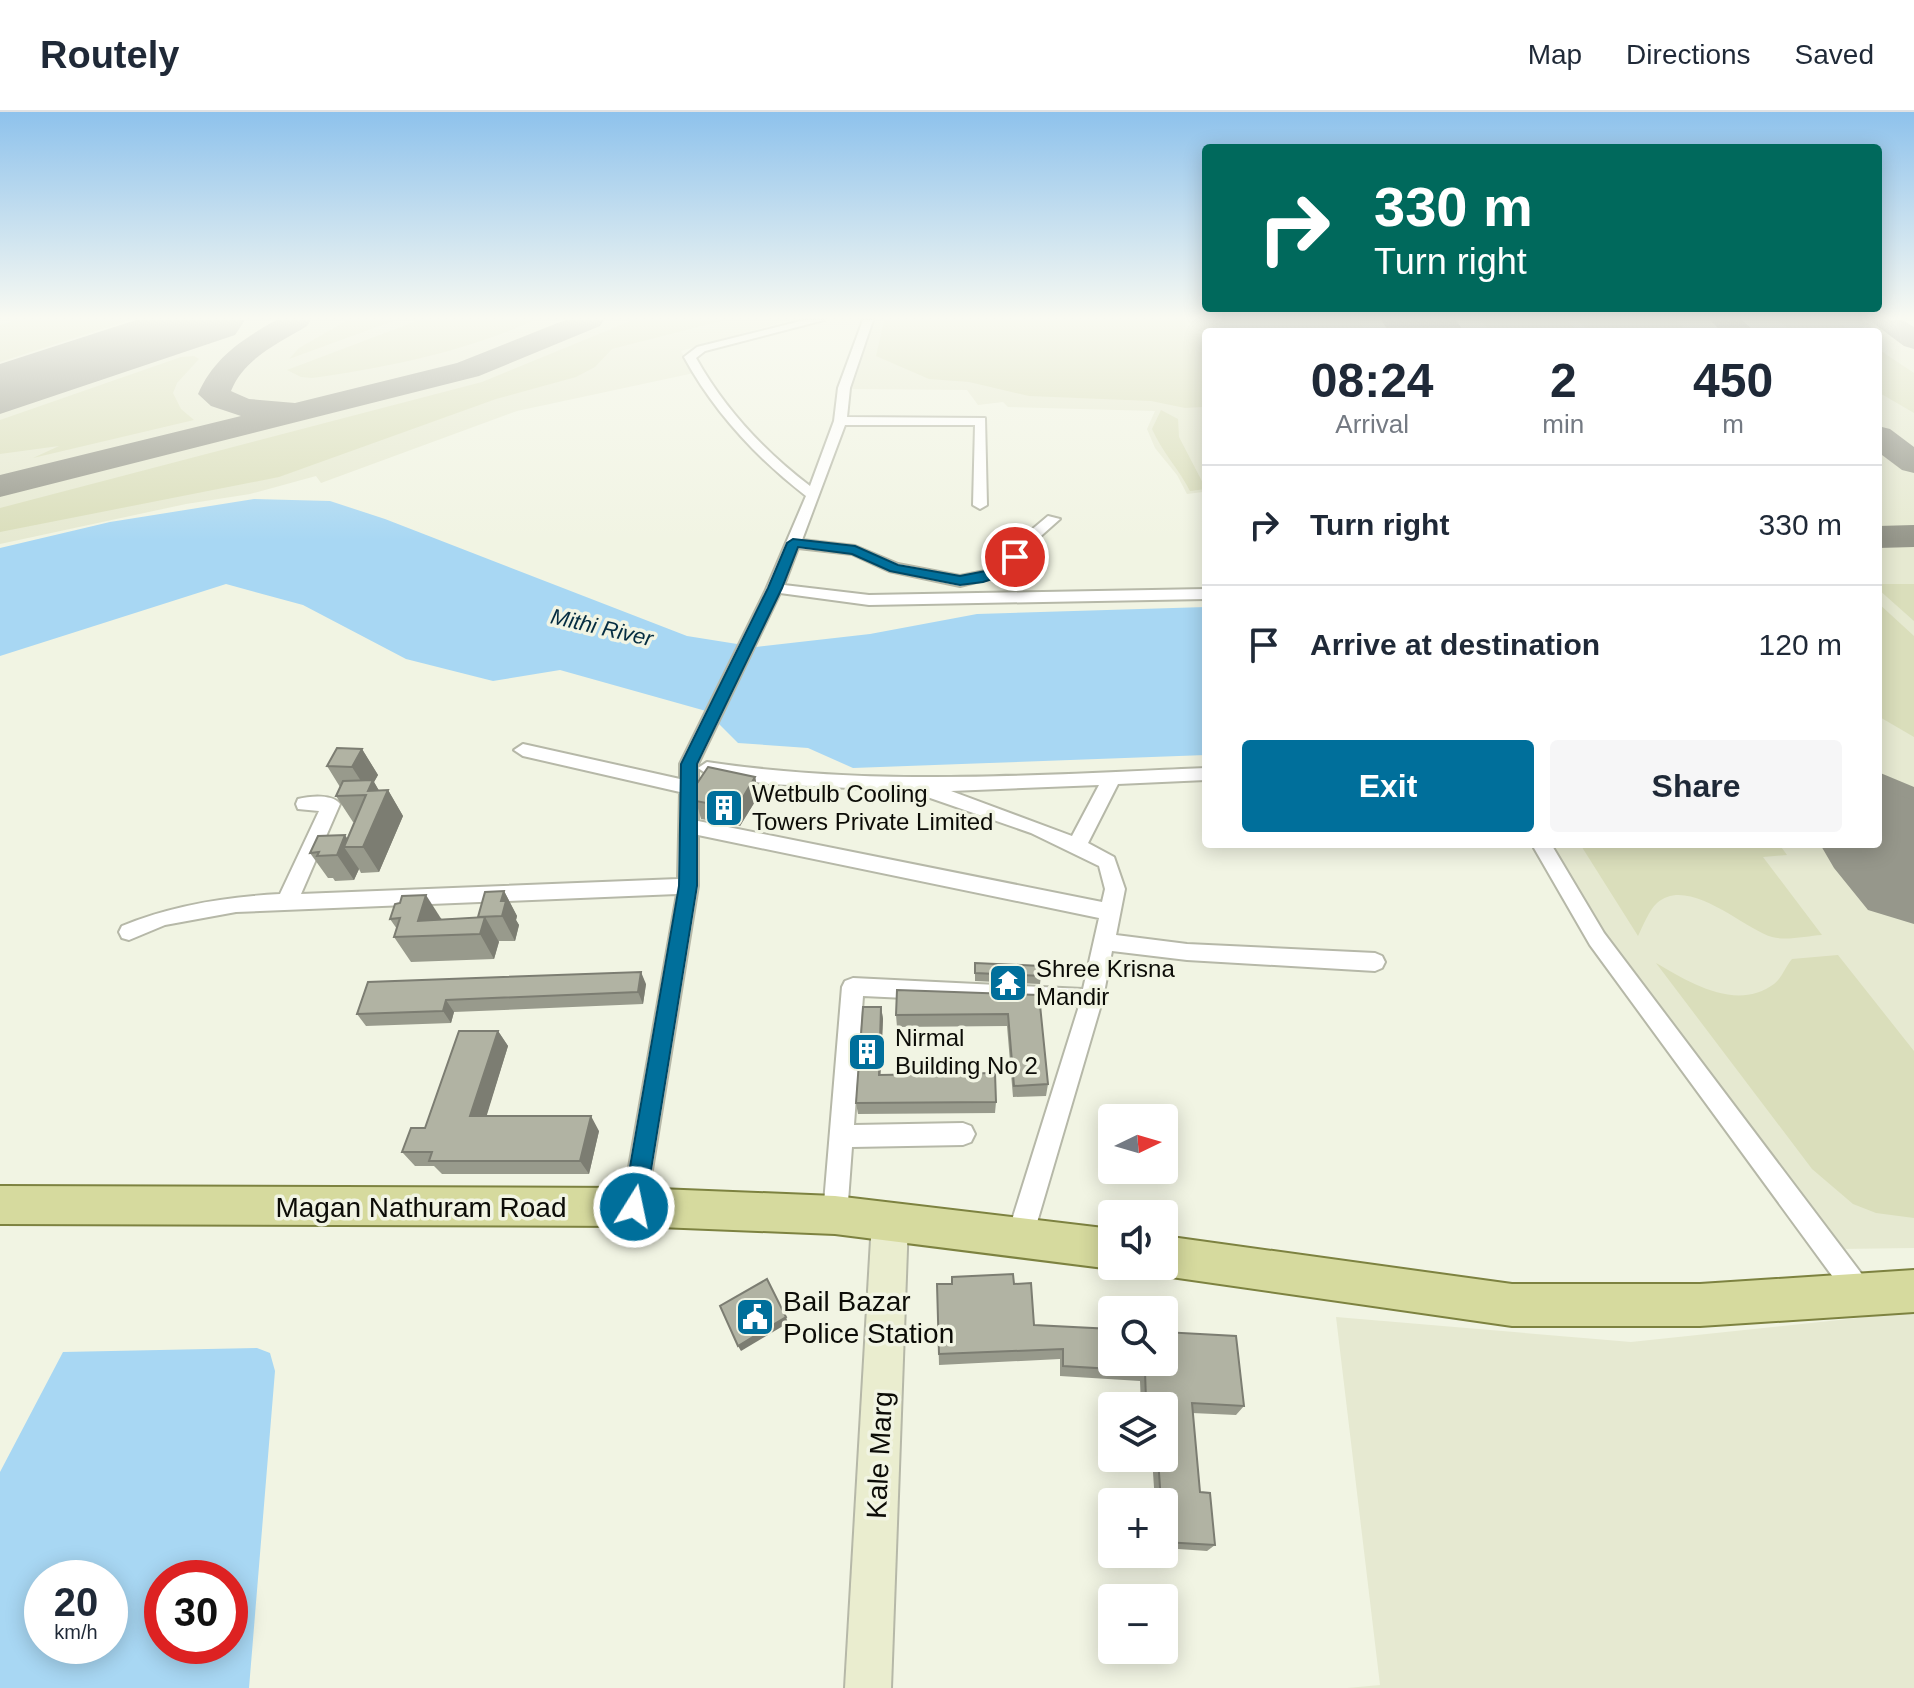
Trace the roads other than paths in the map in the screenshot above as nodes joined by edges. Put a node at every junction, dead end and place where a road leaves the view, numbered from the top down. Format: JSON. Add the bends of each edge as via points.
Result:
{"nodes":[{"id":1,"x":714,"y":394,"type":"edge"},
{"id":2,"x":843,"y":394,"type":"edge"},
{"id":3,"x":840,"y":421,"type":"junction"},
{"id":4,"x":813,"y":495,"type":"junction"},
{"id":5,"x":980,"y":505,"type":"dead end"},
{"id":6,"x":1053,"y":519,"type":"dead end"},
{"id":7,"x":793,"y":543,"type":"junction"},
{"id":8,"x":774,"y":590,"type":"junction"},
{"id":9,"x":1202,"y":594,"type":"edge"},
{"id":10,"x":523,"y":750,"type":"dead end"},
{"id":11,"x":689,"y":764,"type":"junction"},
{"id":12,"x":1202,"y":774,"type":"edge"},
{"id":13,"x":1113,"y":777,"type":"junction"},
{"id":14,"x":916,"y":787,"type":"junction"},
{"id":15,"x":689,"y":788,"type":"junction"},
{"id":16,"x":305,"y":804,"type":"dead end"},
{"id":17,"x":688,"y":826,"type":"junction"},
{"id":18,"x":1077,"y":845,"type":"junction"},
{"id":19,"x":1544,"y":848,"type":"dead end"},
{"id":20,"x":688,"y":886,"type":"junction"},
{"id":21,"x":287,"y":902,"type":"junction"},
{"id":22,"x":1110,"y":912,"type":"junction"},
{"id":23,"x":129,"y":932,"type":"dead end"},
{"id":24,"x":1103,"y":942,"type":"junction"},
{"id":25,"x":1375,"y":962,"type":"dead end"},
{"id":26,"x":1092,"y":998,"type":"junction"},
{"id":27,"x":963,"y":1134,"type":"dead end"},
{"id":28,"x":841,"y":1136,"type":"junction"},
{"id":29,"x":0,"y":1205,"type":"edge"},
{"id":30,"x":634,"y":1207,"type":"junction"},
{"id":31,"x":835,"y":1215,"type":"junction"},
{"id":32,"x":890,"y":1222,"type":"junction"},
{"id":33,"x":1020,"y":1236,"type":"junction"},
{"id":34,"x":1098,"y":1247,"type":"edge"},
{"id":35,"x":1178,"y":1258,"type":"edge"},
{"id":36,"x":1914,"y":1291,"type":"edge"},
{"id":37,"x":1863,"y":1295,"type":"junction"},
{"id":38,"x":868,"y":1688,"type":"edge"}],
"edges":[{"from":1,"to":4,"type":"street","via":[[779,471]]},
{"from":2,"to":3,"type":"street"},
{"from":3,"to":4,"type":"street"},
{"from":3,"to":5,"type":"street","via":[[981,421]]},
{"from":4,"to":7,"type":"street"},
{"from":6,"to":7,"type":"street","via":[[1000,572],[960,581],[894,568],[855,550]]},
{"from":7,"to":8,"type":"street"},
{"from":8,"to":9,"type":"street","via":[[869,600]]},
{"from":8,"to":11,"type":"street"},
{"from":10,"to":15,"type":"street"},
{"from":11,"to":14,"type":"street","via":[[752,775]]},
{"from":11,"to":15,"type":"street"},
{"from":12,"to":13,"type":"street"},
{"from":13,"to":14,"type":"street"},
{"from":13,"to":18,"type":"street"},
{"from":14,"to":18,"type":"street"},
{"from":15,"to":17,"type":"street"},
{"from":16,"to":21,"type":"street","via":[[331,804]]},
{"from":17,"to":20,"type":"street"},
{"from":17,"to":22,"type":"street"},
{"from":18,"to":22,"type":"street","via":[[1107,862],[1115,889]]},
{"from":19,"to":37,"type":"street","via":[[1614,964]]},
{"from":20,"to":21,"type":"street"},
{"from":20,"to":30,"type":"street"},
{"from":21,"to":23,"type":"street","via":[[236,904],[162,918]]},
{"from":22,"to":24,"type":"street"},
{"from":24,"to":25,"type":"street"},
{"from":24,"to":26,"type":"street"},
{"from":26,"to":28,"type":"street","via":[[853,987]]},
{"from":26,"to":33,"type":"street"},
{"from":27,"to":28,"type":"street"},
{"from":28,"to":31,"type":"street"},
{"from":29,"to":30,"type":"main road","name":"Magan Nathuram Road"},
{"from":30,"to":31,"type":"main road","name":"Magan Nathuram Road"},
{"from":31,"to":32,"type":"main road","name":"Magan Nathuram Road"},
{"from":32,"to":33,"type":"main road","name":"Magan Nathuram Road"},
{"from":32,"to":38,"type":"main road","name":"Kale Marg"},
{"from":33,"to":34,"type":"main road","name":"Magan Nathuram Road"},
{"from":35,"to":37,"type":"main road","via":[[1512,1305],[1700,1305]]},
{"from":36,"to":37,"type":"main road"}]}
